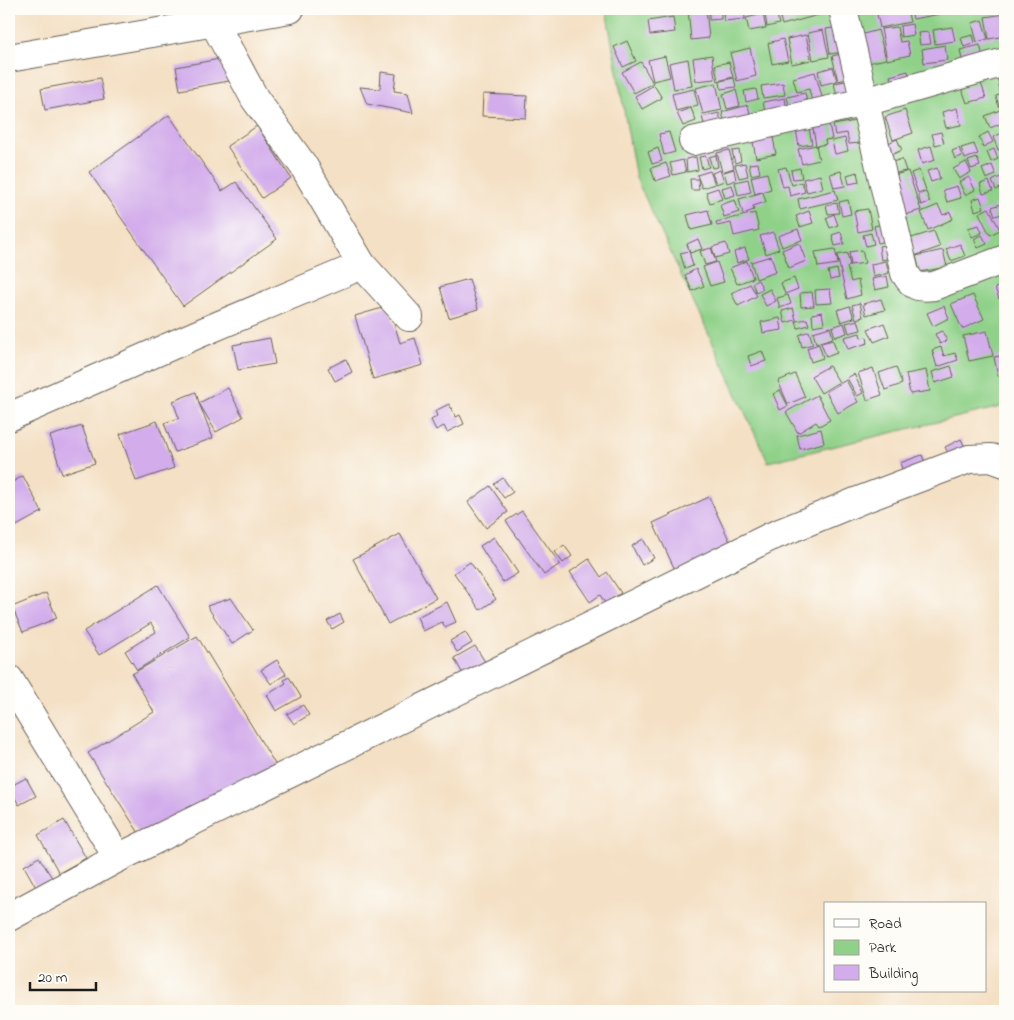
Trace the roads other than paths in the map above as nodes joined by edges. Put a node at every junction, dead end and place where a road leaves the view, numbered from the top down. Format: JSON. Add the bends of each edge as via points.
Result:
{"nodes":[{"id":1,"x":290,"y":9,"type":"edge"},
{"id":2,"x":843,"y":9,"type":"edge"},
{"id":3,"x":213,"y":21,"type":"junction"},
{"id":4,"x":9,"y":58,"type":"edge"},
{"id":5,"x":1005,"y":62,"type":"edge"},
{"id":6,"x":865,"y":102,"type":"junction"},
{"id":7,"x":693,"y":141,"type":"dead end"},
{"id":8,"x":1005,"y":258,"type":"edge"},
{"id":9,"x":362,"y":265,"type":"junction"},
{"id":10,"x":409,"y":317,"type":"dead end"},
{"id":11,"x":9,"y":417,"type":"edge"},
{"id":12,"x":1005,"y":463,"type":"edge"},
{"id":13,"x":9,"y":679,"type":"edge"},
{"id":14,"x":118,"y":858,"type":"junction"},
{"id":15,"x":9,"y":917,"type":"edge"}],
"edges":[{"from":1,"to":3,"type":"street"},
{"from":2,"to":6,"type":"street"},
{"from":3,"to":4,"type":"street"},
{"from":3,"to":9,"type":"street","via":[[255,99],[303,166]]},
{"from":5,"to":6,"type":"street"},
{"from":6,"to":7,"type":"street"},
{"from":6,"to":8,"type":"street","via":[[904,273],[911,283],[921,287],[934,286]]},
{"from":9,"to":10,"type":"street"},
{"from":9,"to":11,"type":"street"},
{"from":12,"to":14,"type":"street","via":[[991,458],[969,459],[770,537]]},
{"from":13,"to":14,"type":"street"},
{"from":14,"to":15,"type":"street"}]}
